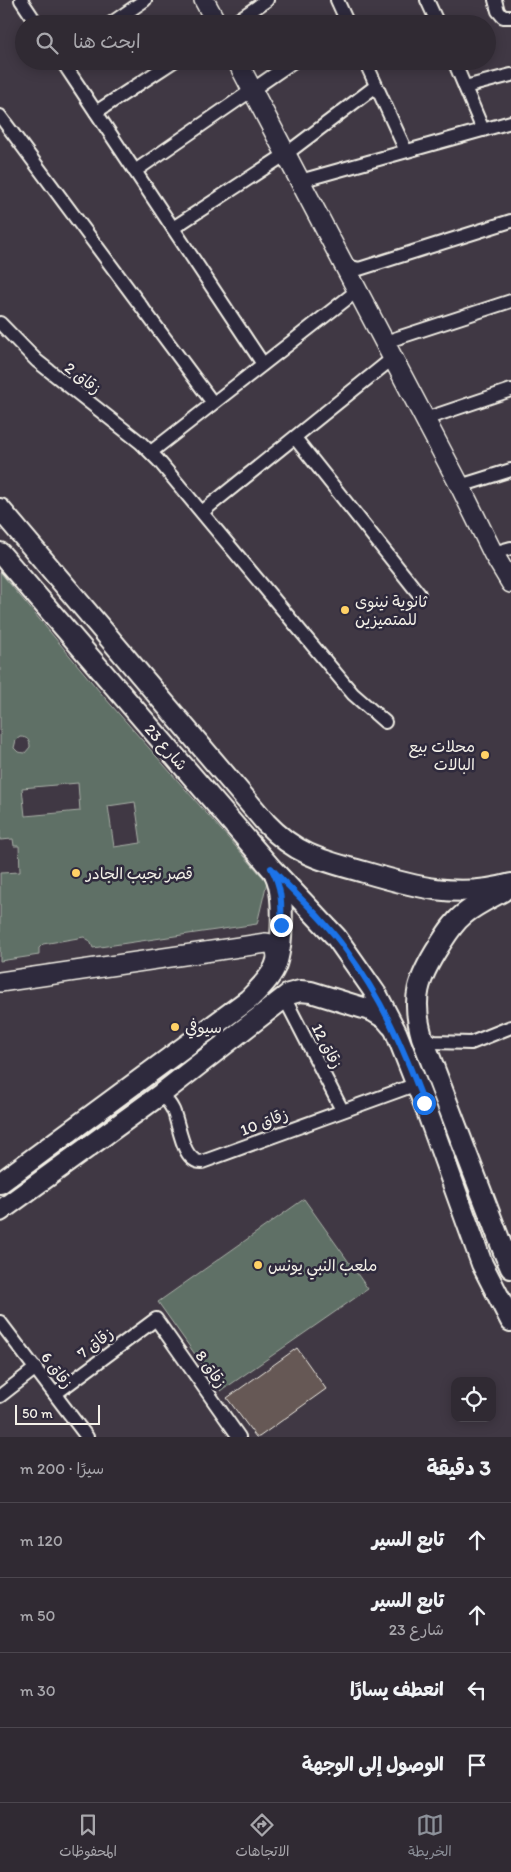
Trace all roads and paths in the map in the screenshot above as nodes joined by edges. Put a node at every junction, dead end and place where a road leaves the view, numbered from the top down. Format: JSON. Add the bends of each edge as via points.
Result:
{"nodes":[{"id":1,"x":21,"y":0,"type":"edge"},
{"id":2,"x":145,"y":0,"type":"edge"},
{"id":3,"x":204,"y":0,"type":"edge"},
{"id":4,"x":267,"y":0,"type":"edge"},
{"id":5,"x":337,"y":0,"type":"edge"},
{"id":6,"x":427,"y":0,"type":"edge"},
{"id":7,"x":495,"y":0,"type":"edge"},
{"id":8,"x":31,"y":15,"type":"edge"},
{"id":9,"x":123,"y":15,"type":"edge"},
{"id":10,"x":212,"y":15,"type":"edge"},
{"id":11,"x":245,"y":15,"type":"edge"},
{"id":12,"x":344,"y":15,"type":"edge"},
{"id":13,"x":434,"y":15,"type":"edge"},
{"id":14,"x":511,"y":17,"type":"edge"},
{"id":15,"x":68,"y":70,"type":"edge"},
{"id":16,"x":160,"y":70,"type":"edge"},
{"id":17,"x":242,"y":70,"type":"edge"},
{"id":18,"x":281,"y":70,"type":"edge"},
{"id":19,"x":369,"y":70,"type":"edge"},
{"id":20,"x":458,"y":70,"type":"edge"},
{"id":21,"x":511,"y":74,"type":"edge"},
{"id":22,"x":376,"y":86,"type":"junction"},
{"id":23,"x":465,"y":87,"type":"junction"},
{"id":24,"x":252,"y":90,"type":"junction"},
{"id":25,"x":96,"y":112,"type":"junction"},
{"id":26,"x":0,"y":116,"type":"edge"},
{"id":27,"x":511,"y":122,"type":"edge"},
{"id":28,"x":483,"y":130,"type":"junction"},
{"id":29,"x":406,"y":151,"type":"junction"},
{"id":30,"x":286,"y":154,"type":"junction"},
{"id":31,"x":135,"y":171,"type":"junction"},
{"id":32,"x":300,"y":181,"type":"junction"},
{"id":33,"x":511,"y":221,"type":"edge"},
{"id":34,"x":173,"y":228,"type":"junction"},
{"id":35,"x":344,"y":265,"type":"junction"},
{"id":36,"x":358,"y":290,"type":"junction"},
{"id":37,"x":511,"y":300,"type":"edge"},
{"id":38,"x":0,"y":323,"type":"edge"},
{"id":39,"x":389,"y":350,"type":"junction"},
{"id":40,"x":263,"y":364,"type":"junction"},
{"id":41,"x":511,"y":390,"type":"edge"},
{"id":42,"x":213,"y":404,"type":"junction"},
{"id":43,"x":425,"y":419,"type":"junction"},
{"id":44,"x":295,"y":438,"type":"junction"},
{"id":45,"x":151,"y":452,"type":"junction"},
{"id":46,"x":511,"y":470,"type":"edge"},
{"id":47,"x":460,"y":486,"type":"junction"},
{"id":48,"x":0,"y":497,"type":"edge"},
{"id":49,"x":0,"y":509,"type":"edge"},
{"id":50,"x":202,"y":512,"type":"junction"},
{"id":51,"x":35,"y":549,"type":"junction"},
{"id":52,"x":502,"y":550,"type":"edge"},
{"id":53,"x":3,"y":557,"type":"edge"},
{"id":54,"x":511,"y":583,"type":"edge"},
{"id":55,"x":419,"y":594,"type":"dead end"},
{"id":56,"x":385,"y":722,"type":"dead end"},
{"id":57,"x":271,"y":868,"type":"junction"},
{"id":58,"x":511,"y":885,"type":"edge"},
{"id":59,"x":277,"y":956,"type":"junction"},
{"id":60,"x":0,"y":982,"type":"edge"},
{"id":61,"x":284,"y":997,"type":"junction"},
{"id":62,"x":511,"y":1027,"type":"edge"},
{"id":63,"x":396,"y":1032,"type":"junction"},
{"id":64,"x":422,"y":1037,"type":"junction"},
{"id":65,"x":417,"y":1084,"type":"junction"},
{"id":66,"x":161,"y":1094,"type":"junction"},
{"id":67,"x":342,"y":1110,"type":"junction"},
{"id":68,"x":0,"y":1183,"type":"edge"},
{"id":69,"x":0,"y":1211,"type":"edge"},
{"id":70,"x":508,"y":1257,"type":"edge"},
{"id":71,"x":482,"y":1264,"type":"junction"},
{"id":72,"x":156,"y":1319,"type":"joint"},
{"id":73,"x":511,"y":1321,"type":"edge"},
{"id":74,"x":0,"y":1322,"type":"edge"},
{"id":75,"x":36,"y":1368,"type":"junction"},
{"id":76,"x":56,"y":1394,"type":"junction"},
{"id":77,"x":0,"y":1396,"type":"edge"},
{"id":78,"x":87,"y":1437,"type":"edge"},
{"id":79,"x":239,"y":1437,"type":"edge"}],
"edges":[{"from":1,"to":8,"type":"street"},
{"from":2,"to":9,"type":"street"},
{"from":3,"to":10,"type":"street"},
{"from":4,"to":11,"type":"street"},
{"from":5,"to":12,"type":"street"},
{"from":6,"to":13,"type":"street"},
{"from":7,"to":14,"type":"street","via":[[503,17]]},
{"from":15,"to":25,"type":"street"},
{"from":16,"to":25,"type":"street"},
{"from":17,"to":24,"type":"street"},
{"from":18,"to":24,"type":"street"},
{"from":19,"to":22,"type":"street"},
{"from":20,"to":23,"type":"street"},
{"from":21,"to":23,"type":"street"},
{"from":22,"to":29,"type":"street"},
{"from":22,"to":30,"type":"street"},
{"from":23,"to":28,"type":"street"},
{"from":24,"to":30,"type":"street"},
{"from":24,"to":31,"type":"street"},
{"from":25,"to":31,"type":"street"},
{"from":26,"to":42,"type":"street"},
{"from":27,"to":28,"type":"street"},
{"from":28,"to":29,"type":"street"},
{"from":29,"to":32,"type":"street"},
{"from":30,"to":32,"type":"street"},
{"from":30,"to":34,"type":"street"},
{"from":31,"to":34,"type":"street"},
{"from":32,"to":35,"type":"street"},
{"from":33,"to":35,"type":"street","via":[[359,269]]},
{"from":34,"to":40,"type":"street"},
{"from":35,"to":36,"type":"street"},
{"from":36,"to":39,"type":"street"},
{"from":36,"to":40,"type":"street"},
{"from":37,"to":39,"type":"street"},
{"from":38,"to":45,"type":"street","name":"زقاق 2","via":[[48,370]]},
{"from":39,"to":43,"type":"street"},
{"from":39,"to":44,"type":"street"},
{"from":40,"to":42,"type":"street"},
{"from":41,"to":43,"type":"street"},
{"from":42,"to":45,"type":"street"},
{"from":43,"to":47,"type":"street"},
{"from":44,"to":50,"type":"street"},
{"from":44,"to":55,"type":"street"},
{"from":45,"to":50,"type":"street","name":"زقاق 2"},
{"from":46,"to":47,"type":"street"},
{"from":47,"to":52,"type":"street"},
{"from":48,"to":51,"type":"main road"},
{"from":49,"to":51,"type":"main road"},
{"from":50,"to":56,"type":"street","name":"زقاق 2","via":[[354,694]]},
{"from":51,"to":58,"type":"main road","name":"شارع 23","via":[[266,823],[286,842],[309,855],[410,885],[462,892]]},
{"from":52,"to":54,"type":"street"},
{"from":53,"to":57,"type":"main road","name":"شارع 23"},
{"from":57,"to":59,"type":"main road","via":[[282,896]]},
{"from":57,"to":63,"type":"main road","name":"شارع 23","via":[[346,950]]},
{"from":58,"to":64,"type":"main road","via":[[462,915],[429,962],[416,995]]},
{"from":59,"to":60,"type":"street","via":[[275,945],[266,943]]},
{"from":59,"to":68,"type":"main road","via":[[269,977],[248,1000]]},
{"from":61,"to":63,"type":"main road","via":[[305,991],[364,1009],[386,1019]]},
{"from":61,"to":66,"type":"main road"},
{"from":61,"to":67,"type":"street","name":"زقاق 12"},
{"from":62,"to":64,"type":"street","via":[[471,1043],[434,1042]]},
{"from":63,"to":65,"type":"main road","name":"شارع 23"},
{"from":64,"to":70,"type":"main road"},
{"from":65,"to":67,"type":"street","name":"زقاق 10"},
{"from":65,"to":71,"type":"main road","name":"شارع 23"},
{"from":66,"to":67,"type":"street","name":"زقاق 10","via":[[174,1111],[186,1152],[196,1162]]},
{"from":66,"to":69,"type":"main road"},
{"from":70,"to":71,"type":"main road"},
{"from":71,"to":73,"type":"main road","name":"شارع 23"},
{"from":72,"to":76,"type":"street","name":"زقاق 7"},
{"from":72,"to":79,"type":"street","name":"زقاق 8"},
{"from":74,"to":75,"type":"street","name":"زقاق 6"},
{"from":75,"to":76,"type":"street","name":"زقاق 6"},
{"from":75,"to":77,"type":"street"},
{"from":76,"to":78,"type":"street","name":"زقاق 6"}]}
